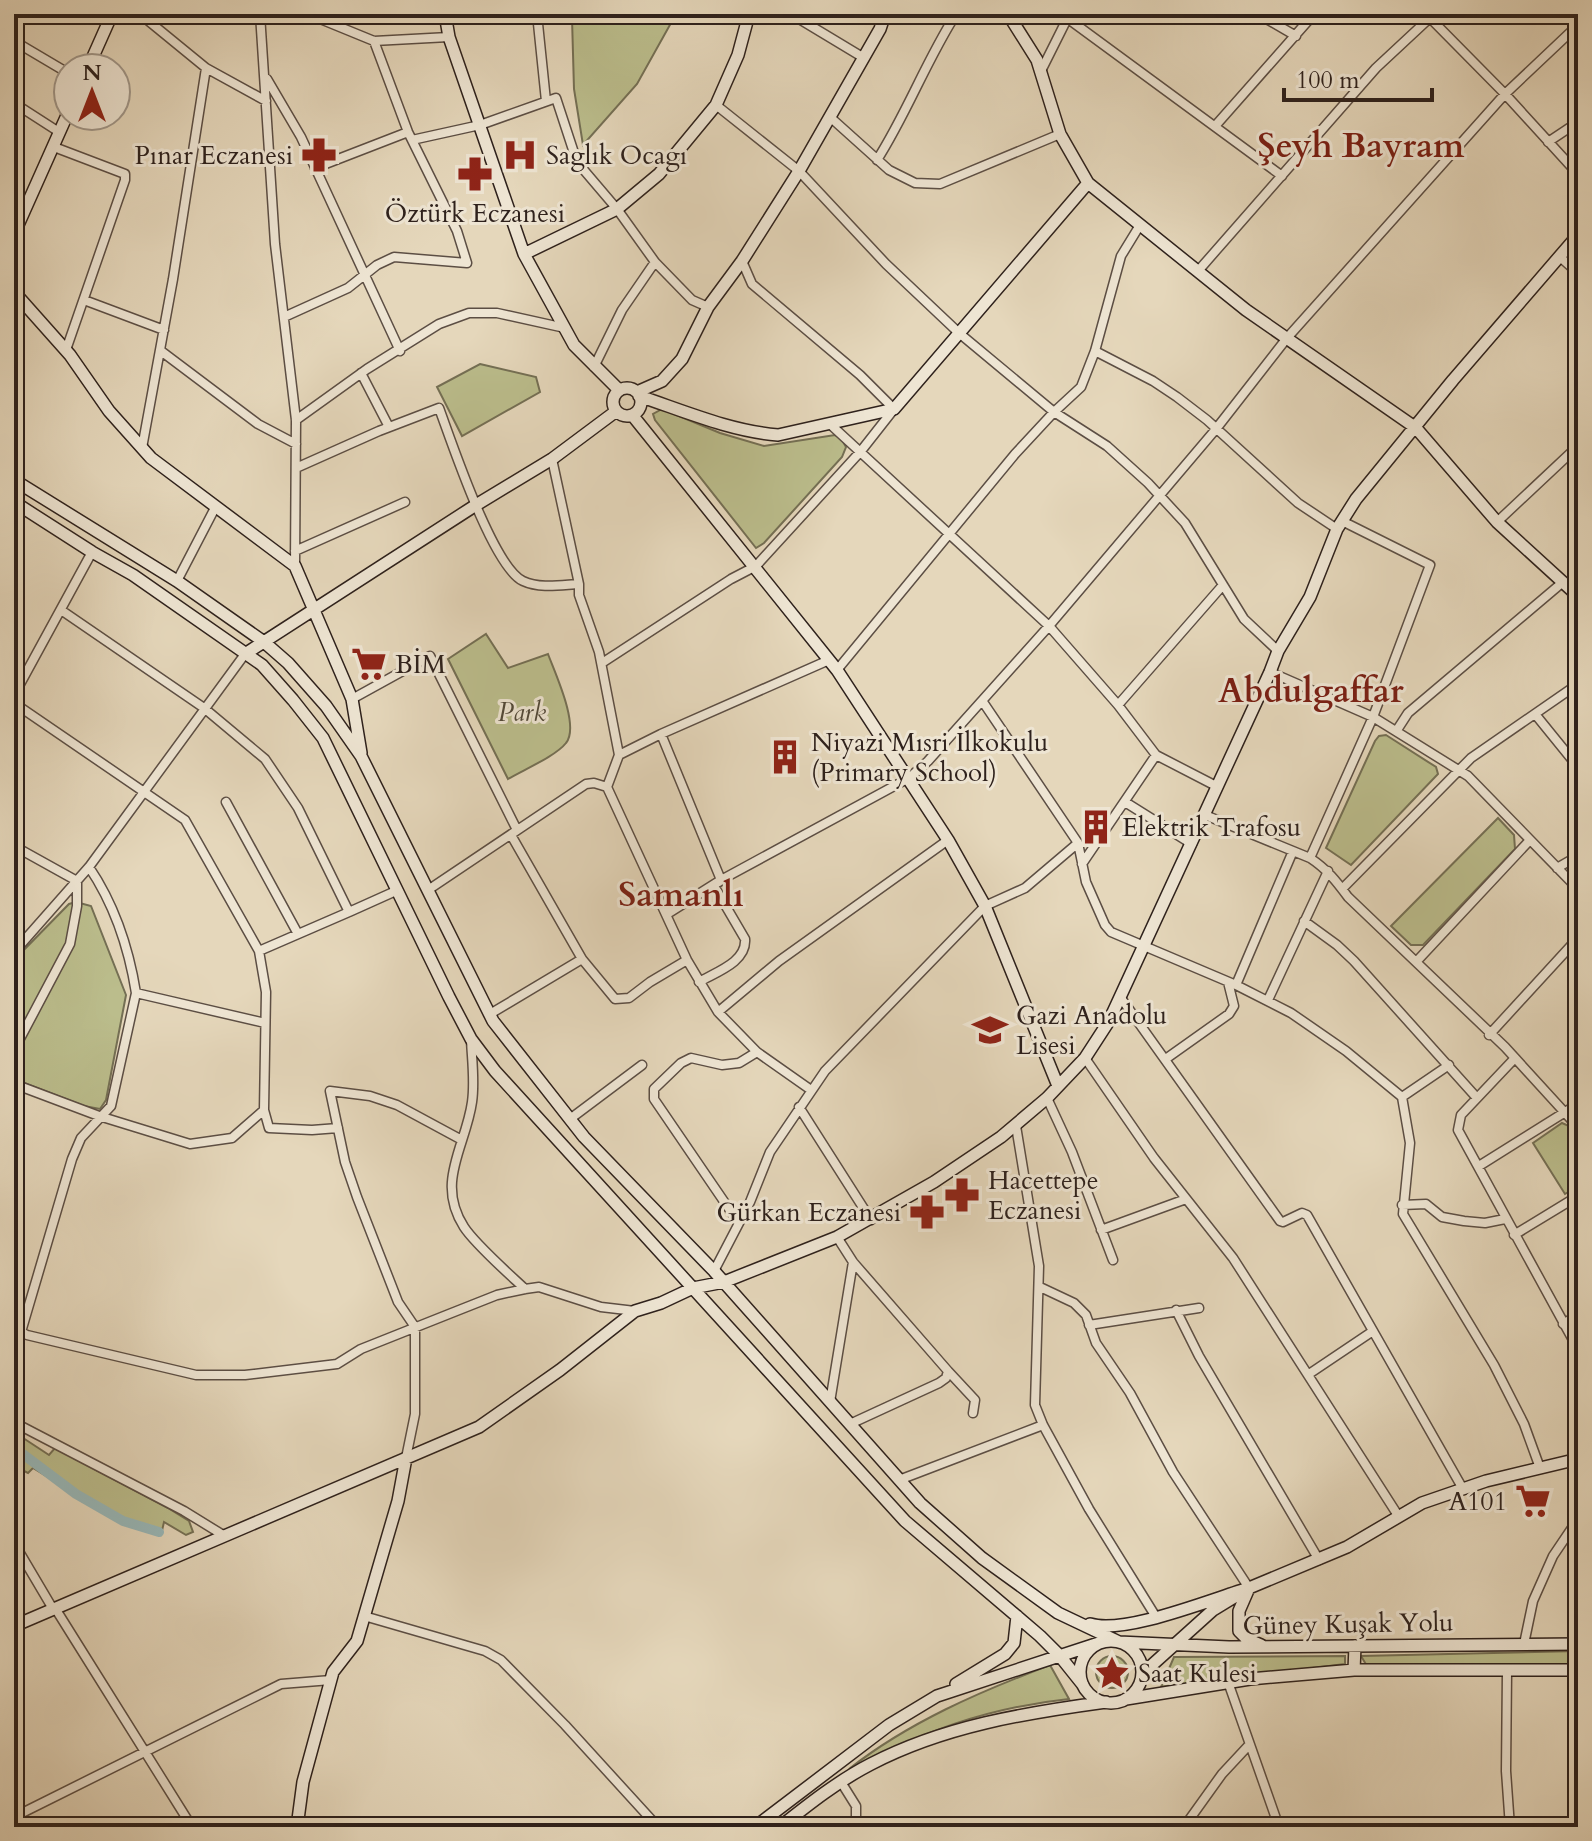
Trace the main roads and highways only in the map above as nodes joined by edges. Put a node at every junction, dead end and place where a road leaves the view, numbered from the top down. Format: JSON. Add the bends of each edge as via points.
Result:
{"nodes":[{"id":1,"x":112,"y":14,"type":"edge"},
{"id":2,"x":445,"y":14,"type":"edge"},
{"id":3,"x":885,"y":14,"type":"edge"},
{"id":4,"x":1008,"y":14,"type":"edge"},
{"id":5,"x":748,"y":18,"type":"edge"},
{"id":6,"x":95,"y":52,"type":"edge"},
{"id":7,"x":59,"y":132,"type":"edge"},
{"id":8,"x":1088,"y":183,"type":"junction"},
{"id":9,"x":14,"y":234,"type":"edge"},
{"id":10,"x":1578,"y":235,"type":"edge"},
{"id":11,"x":524,"y":254,"type":"junction"},
{"id":12,"x":14,"y":292,"type":"edge"},
{"id":13,"x":619,"y":390,"type":"junction"},
{"id":14,"x":638,"y":394,"type":"junction"},
{"id":15,"x":615,"y":412,"type":"junction"},
{"id":16,"x":633,"y":416,"type":"junction"},
{"id":17,"x":1416,"y":428,"type":"junction"},
{"id":18,"x":14,"y":480,"type":"edge"},
{"id":19,"x":14,"y":502,"type":"edge"},
{"id":20,"x":1578,"y":596,"type":"edge"},
{"id":21,"x":315,"y":609,"type":"junction"},
{"id":22,"x":264,"y":642,"type":"junction"},
{"id":23,"x":245,"y":654,"type":"junction"},
{"id":24,"x":361,"y":756,"type":"junction"},
{"id":25,"x":1058,"y":1086,"type":"junction"},
{"id":26,"x":724,"y":1282,"type":"junction"},
{"id":27,"x":693,"y":1288,"type":"junction"},
{"id":28,"x":406,"y":1458,"type":"junction"},
{"id":29,"x":1578,"y":1459,"type":"edge"},
{"id":30,"x":1249,"y":1588,"type":"junction"},
{"id":31,"x":1058,"y":1613,"type":"junction"},
{"id":32,"x":1017,"y":1616,"type":"junction"},
{"id":33,"x":14,"y":1626,"type":"edge"},
{"id":34,"x":1119,"y":1642,"type":"junction"},
{"id":35,"x":1099,"y":1643,"type":"junction"},
{"id":36,"x":1578,"y":1644,"type":"edge"},
{"id":37,"x":1174,"y":1645,"type":"junction"},
{"id":38,"x":1355,"y":1646,"type":"junction"},
{"id":39,"x":1265,"y":1647,"type":"junction"},
{"id":40,"x":1059,"y":1655,"type":"junction"},
{"id":41,"x":1354,"y":1670,"type":"junction"},
{"id":42,"x":1578,"y":1670,"type":"edge"},
{"id":43,"x":1142,"y":1674,"type":"junction"},
{"id":44,"x":1083,"y":1685,"type":"junction"},
{"id":45,"x":937,"y":1696,"type":"junction"},
{"id":46,"x":1126,"y":1699,"type":"junction"},
{"id":47,"x":1106,"y":1702,"type":"junction"},
{"id":48,"x":297,"y":1827,"type":"edge"},
{"id":49,"x":755,"y":1827,"type":"edge"},
{"id":50,"x":780,"y":1827,"type":"edge"}],
"edges":[{"from":1,"to":6,"type":"main road"},
{"from":2,"to":11,"type":"main road"},
{"from":3,"to":14,"type":"main road","via":[[799,171],[708,307],[682,359],[662,381]]},
{"from":4,"to":8,"type":"main road","via":[[1037,60],[1060,134]]},
{"from":5,"to":11,"type":"main road","via":[[716,105],[659,174],[617,209]]},
{"from":7,"to":9,"type":"main road"},
{"from":8,"to":14,"type":"main road","via":[[894,409],[778,435]]},
{"from":8,"to":17,"type":"main road","via":[[1287,338]]},
{"from":10,"to":17,"type":"main road"},
{"from":11,"to":13,"type":"main road","via":[[574,345]]},
{"from":12,"to":21,"type":"main road","via":[[151,458],[295,566]]},
{"from":13,"to":14,"type":"main road"},
{"from":13,"to":15,"type":"main road","via":[[613,398]]},
{"from":14,"to":16,"type":"main road","via":[[640,409]]},
{"from":15,"to":16,"type":"main road"},
{"from":15,"to":21,"type":"main road","via":[[552,459]]},
{"from":16,"to":25,"type":"main road","via":[[833,665],[909,778],[985,906]]},
{"from":17,"to":20,"type":"main road","via":[[1497,522]]},
{"from":17,"to":25,"type":"main road","via":[[1340,525],[1121,998],[1085,1058]]},
{"from":18,"to":22,"type":"main road"},
{"from":19,"to":23,"type":"main road","via":[[133,575]]},
{"from":21,"to":22,"type":"main road"},
{"from":21,"to":24,"type":"main road","via":[[352,699]]},
{"from":22,"to":23,"type":"main road"},
{"from":22,"to":24,"type":"main road","via":[[326,706]]},
{"from":23,"to":27,"type":"main road","via":[[262,665],[323,738],[471,1039],[541,1124]]},
{"from":24,"to":26,"type":"main road","via":[[490,1014],[570,1119]]},
{"from":25,"to":26,"type":"main road","via":[[974,1157],[871,1220]]},
{"from":26,"to":27,"type":"main road"},
{"from":26,"to":31,"type":"main road","via":[[920,1503],[982,1558]]},
{"from":27,"to":28,"type":"main road","via":[[635,1311],[479,1427]]},
{"from":27,"to":32,"type":"main road","via":[[905,1521]]},
{"from":28,"to":33,"type":"main road"},
{"from":28,"to":48,"type":"main road","via":[[357,1641],[333,1672],[303,1782]]},
{"from":29,"to":30,"type":"main road","via":[[1422,1503],[1347,1547]]},
{"from":30,"to":31,"type":"main road","via":[[1117,1627],[1099,1627]]},
{"from":30,"to":37,"type":"main road","via":[[1213,1610]]},
{"from":30,"to":39,"type":"main road","via":[[1239,1611],[1239,1631]]},
{"from":31,"to":34,"type":"main road"},
{"from":32,"to":40,"type":"main road"},
{"from":32,"to":45,"type":"main road","via":[[1014,1643],[1005,1654]]},
{"from":34,"to":35,"type":"main road"},
{"from":34,"to":37,"type":"main road","name":"Güney Kuşak Yolu"},
{"from":34,"to":43,"type":"main road","via":[[1136,1654]]},
{"from":35,"to":40,"type":"main road"},
{"from":35,"to":44,"type":"main road","via":[[1080,1665]]},
{"from":36,"to":38,"type":"main road","name":"Güney Kuşak Yolu"},
{"from":37,"to":39,"type":"main road","name":"Güney Kuşak Yolu"},
{"from":37,"to":43,"type":"main road"},
{"from":38,"to":39,"type":"main road","name":"Güney Kuşak Yolu"},
{"from":38,"to":41,"type":"main road"},
{"from":40,"to":44,"type":"main road"},
{"from":40,"to":45,"type":"main road"},
{"from":41,"to":42,"type":"main road","name":"Güney Kuşak Yolu"},
{"from":41,"to":46,"type":"main road","name":"Güney Kuşak Yolu"},
{"from":43,"to":46,"type":"main road"},
{"from":44,"to":47,"type":"main road"},
{"from":45,"to":49,"type":"main road","via":[[889,1725]]},
{"from":46,"to":47,"type":"main road"},
{"from":47,"to":50,"type":"main road","via":[[1023,1714],[928,1740],[841,1782]]}]}
